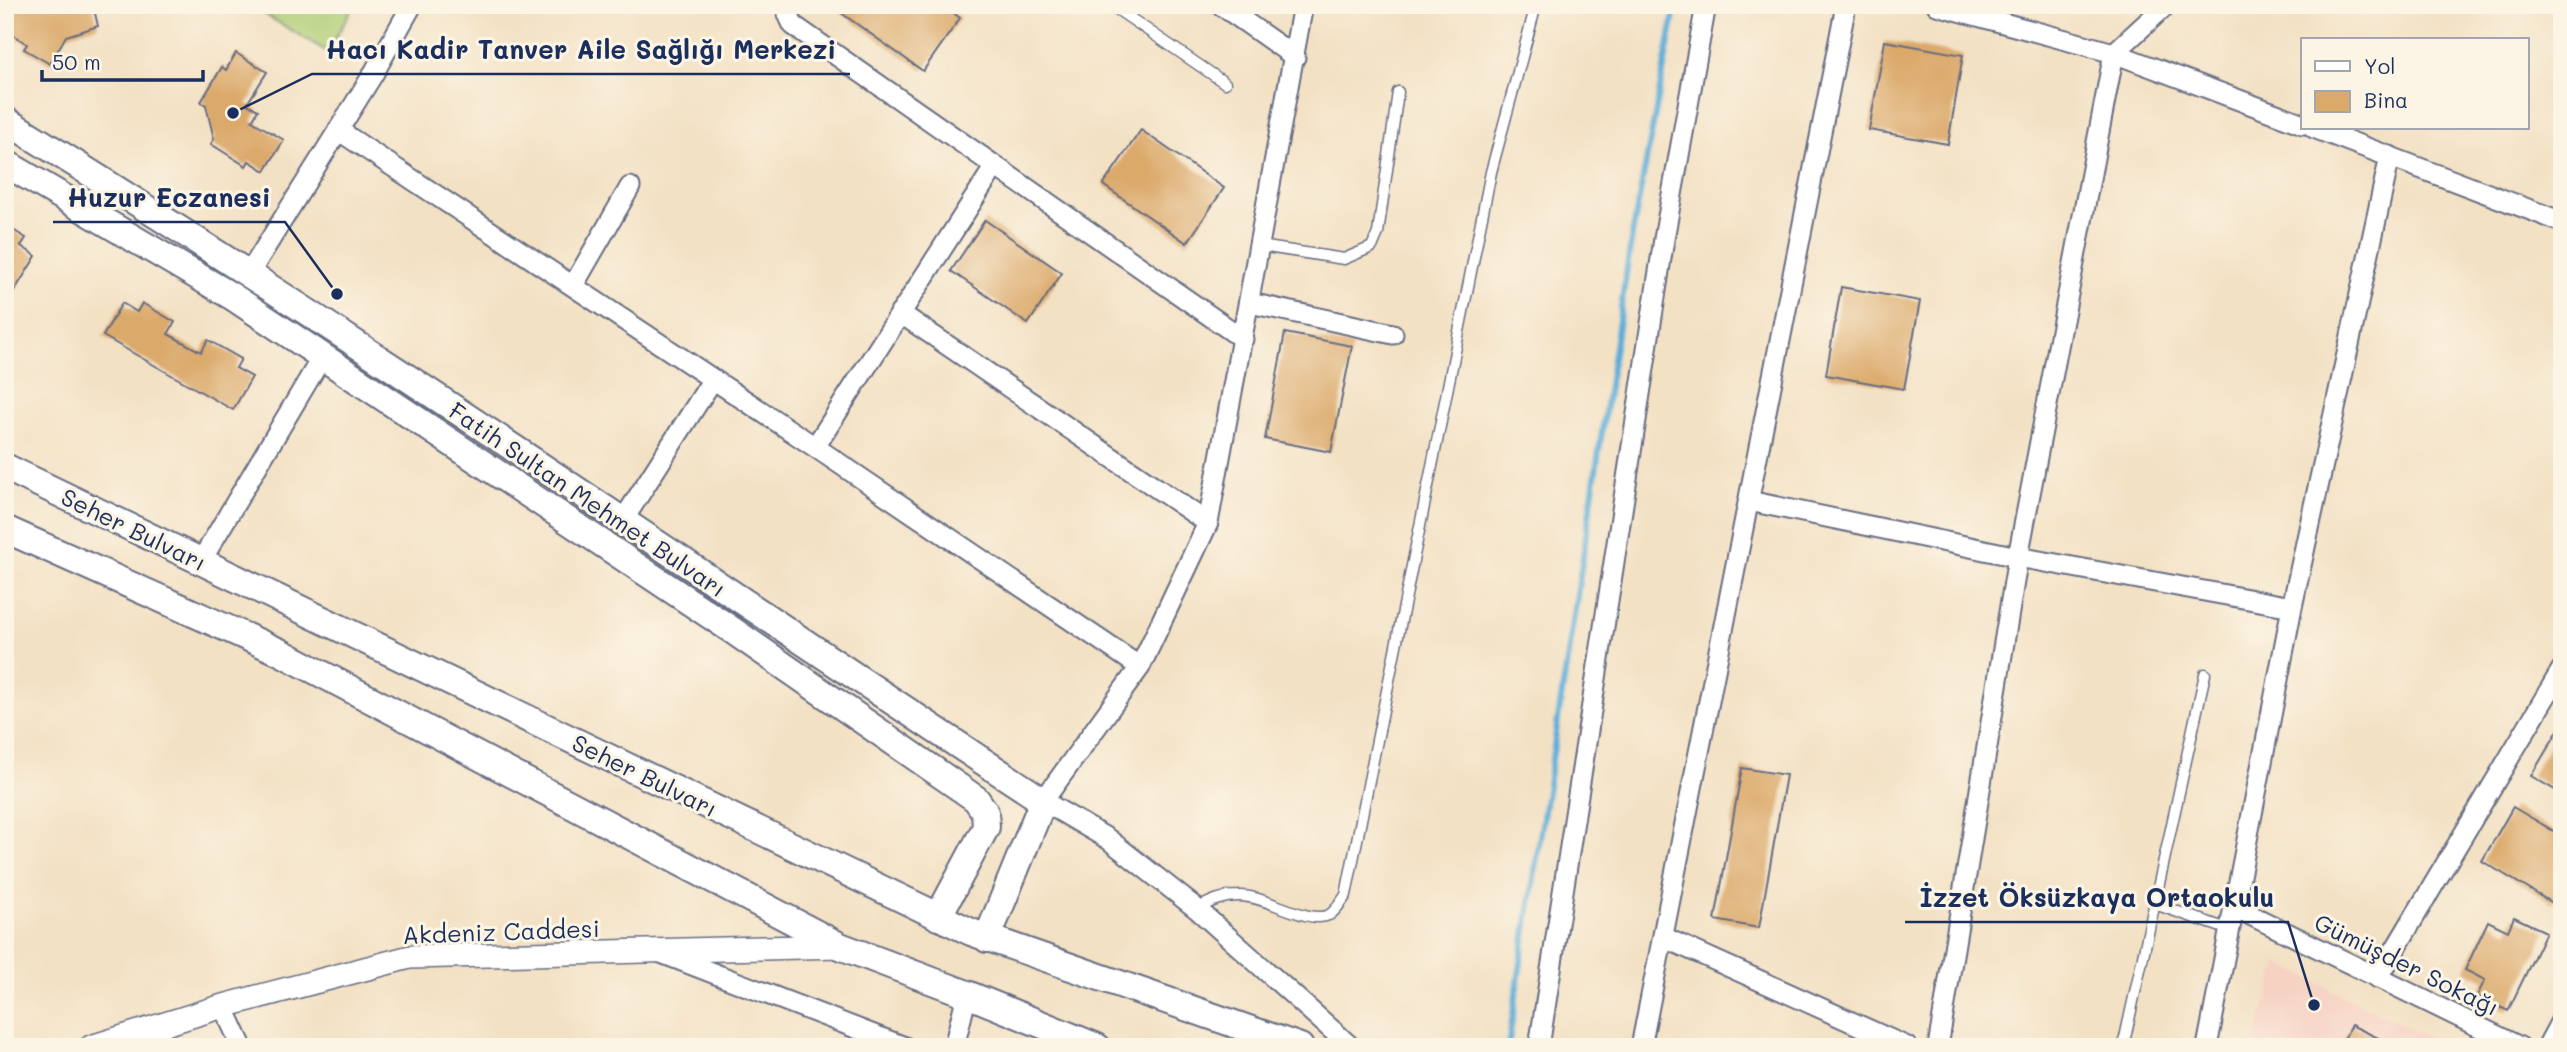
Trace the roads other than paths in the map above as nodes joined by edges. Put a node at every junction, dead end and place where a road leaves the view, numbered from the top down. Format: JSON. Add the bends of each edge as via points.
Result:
{"nodes":[{"id":1,"x":412,"y":5,"type":"edge"},
{"id":2,"x":789,"y":5,"type":"edge"},
{"id":3,"x":1111,"y":5,"type":"edge"},
{"id":4,"x":1222,"y":5,"type":"edge"},
{"id":5,"x":1303,"y":5,"type":"edge"},
{"id":6,"x":1536,"y":5,"type":"edge"},
{"id":7,"x":1706,"y":5,"type":"edge"},
{"id":8,"x":1846,"y":5,"type":"edge"},
{"id":9,"x":1937,"y":5,"type":"edge"},
{"id":10,"x":2166,"y":5,"type":"edge"},
{"id":11,"x":2114,"y":53,"type":"junction"},
{"id":12,"x":1295,"y":57,"type":"junction"},
{"id":13,"x":1225,"y":83,"type":"dead end"},
{"id":14,"x":1398,"y":92,"type":"dead end"},
{"id":15,"x":5,"y":120,"type":"edge"},
{"id":16,"x":2301,"y":123,"type":"edge"},
{"id":17,"x":338,"y":130,"type":"junction"},
{"id":18,"x":2319,"y":130,"type":"edge"},
{"id":19,"x":2390,"y":156,"type":"junction"},
{"id":20,"x":5,"y":163,"type":"edge"},
{"id":21,"x":995,"y":166,"type":"junction"},
{"id":22,"x":629,"y":187,"type":"dead end"},
{"id":23,"x":2562,"y":222,"type":"edge"},
{"id":24,"x":1260,"y":246,"type":"junction"},
{"id":25,"x":250,"y":272,"type":"junction"},
{"id":26,"x":573,"y":286,"type":"junction"},
{"id":27,"x":1250,"y":303,"type":"junction"},
{"id":28,"x":900,"y":313,"type":"junction"},
{"id":29,"x":1393,"y":334,"type":"dead end"},
{"id":30,"x":1243,"y":339,"type":"junction"},
{"id":31,"x":322,"y":357,"type":"junction"},
{"id":32,"x":713,"y":380,"type":"junction"},
{"id":33,"x":815,"y":447,"type":"junction"},
{"id":34,"x":5,"y":467,"type":"edge"},
{"id":35,"x":1749,"y":500,"type":"junction"},
{"id":36,"x":622,"y":522,"type":"junction"},
{"id":37,"x":1208,"y":523,"type":"junction"},
{"id":38,"x":5,"y":529,"type":"edge"},
{"id":39,"x":2018,"y":557,"type":"junction"},
{"id":40,"x":201,"y":561,"type":"junction"},
{"id":41,"x":2292,"y":607,"type":"junction"},
{"id":42,"x":1140,"y":667,"type":"junction"},
{"id":43,"x":2562,"y":669,"type":"edge"},
{"id":44,"x":2205,"y":674,"type":"dead end"},
{"id":45,"x":1043,"y":801,"type":"junction"},
{"id":46,"x":2155,"y":904,"type":"junction"},
{"id":47,"x":2234,"y":907,"type":"junction"},
{"id":48,"x":1197,"y":909,"type":"junction"},
{"id":49,"x":939,"y":917,"type":"junction"},
{"id":50,"x":2230,"y":930,"type":"junction"},
{"id":51,"x":1663,"y":937,"type":"junction"},
{"id":52,"x":987,"y":939,"type":"junction"},
{"id":53,"x":840,"y":946,"type":"junction"},
{"id":54,"x":658,"y":951,"type":"junction"},
{"id":55,"x":2378,"y":978,"type":"junction"},
{"id":56,"x":967,"y":994,"type":"junction"},
{"id":57,"x":223,"y":1006,"type":"junction"},
{"id":58,"x":2562,"y":1019,"type":"edge"},
{"id":59,"x":91,"y":1047,"type":"edge"},
{"id":60,"x":242,"y":1047,"type":"edge"},
{"id":61,"x":905,"y":1047,"type":"edge"},
{"id":62,"x":954,"y":1047,"type":"edge"},
{"id":63,"x":1097,"y":1047,"type":"edge"},
{"id":64,"x":1300,"y":1047,"type":"edge"},
{"id":65,"x":1351,"y":1047,"type":"edge"},
{"id":66,"x":1539,"y":1047,"type":"edge"},
{"id":67,"x":1641,"y":1047,"type":"edge"},
{"id":68,"x":1907,"y":1047,"type":"edge"},
{"id":69,"x":1938,"y":1047,"type":"edge"},
{"id":70,"x":2123,"y":1047,"type":"edge"},
{"id":71,"x":2207,"y":1047,"type":"edge"},
{"id":72,"x":2520,"y":1047,"type":"edge"},
{"id":73,"x":2547,"y":1047,"type":"edge"}],
"edges":[{"from":1,"to":17,"type":"street"},
{"from":2,"to":21,"type":"street","via":[[793,25]]},
{"from":3,"to":13,"type":"lane"},
{"from":4,"to":12,"type":"street"},
{"from":5,"to":12,"type":"street"},
{"from":6,"to":48,"type":"lane","via":[[1491,172],[1346,895],[1330,915],[1315,919],[1241,895],[1215,899]]},
{"from":7,"to":66,"type":"street","via":[[1664,239]]},
{"from":8,"to":35,"type":"street"},
{"from":9,"to":11,"type":"street"},
{"from":10,"to":11,"type":"street"},
{"from":11,"to":16,"type":"street"},
{"from":11,"to":39,"type":"street"},
{"from":12,"to":24,"type":"street"},
{"from":14,"to":24,"type":"lane","via":[[1378,233],[1372,247],[1343,259]]},
{"from":15,"to":25,"type":"main road","name":"Fatih Sultan Mehmet Bulvarı"},
{"from":17,"to":25,"type":"street"},
{"from":17,"to":26,"type":"street"},
{"from":18,"to":19,"type":"street"},
{"from":19,"to":23,"type":"street"},
{"from":19,"to":41,"type":"street"},
{"from":20,"to":31,"type":"main road","name":"Fatih Sultan Mehmet Bulvarı","via":[[233,298]]},
{"from":21,"to":28,"type":"street"},
{"from":21,"to":30,"type":"street"},
{"from":22,"to":26,"type":"street"},
{"from":24,"to":27,"type":"street"},
{"from":25,"to":36,"type":"main road","name":"Fatih Sultan Mehmet Bulvarı"},
{"from":26,"to":32,"type":"street"},
{"from":27,"to":29,"type":"street"},
{"from":27,"to":30,"type":"street"},
{"from":28,"to":33,"type":"street"},
{"from":28,"to":37,"type":"street"},
{"from":30,"to":37,"type":"street"},
{"from":31,"to":40,"type":"street"},
{"from":31,"to":49,"type":"main road","name":"Fatih Sultan Mehmet Bulvarı","via":[[976,799],[985,812],[986,827]]},
{"from":32,"to":33,"type":"street"},
{"from":32,"to":36,"type":"street"},
{"from":33,"to":42,"type":"street"},
{"from":34,"to":40,"type":"main road","name":"Seher Bulvarı"},
{"from":35,"to":39,"type":"street"},
{"from":35,"to":51,"type":"street"},
{"from":36,"to":45,"type":"main road","name":"Fatih Sultan Mehmet Bulvarı"},
{"from":37,"to":42,"type":"street"},
{"from":38,"to":53,"type":"main road","name":"Seher Bulvarı","via":[[280,652]]},
{"from":39,"to":41,"type":"street"},
{"from":39,"to":69,"type":"street"},
{"from":40,"to":49,"type":"main road","name":"Seher Bulvarı"},
{"from":41,"to":47,"type":"street"},
{"from":42,"to":45,"type":"street"},
{"from":43,"to":55,"type":"street"},
{"from":44,"to":46,"type":"lane"},
{"from":45,"to":48,"type":"street","via":[[1108,839]]},
{"from":45,"to":52,"type":"main road"},
{"from":46,"to":50,"type":"lane"},
{"from":46,"to":70,"type":"lane"},
{"from":47,"to":50,"type":"street"},
{"from":47,"to":55,"type":"street","name":"Gümüşder Sokağı"},
{"from":48,"to":65,"type":"street"},
{"from":49,"to":52,"type":"main road","name":"Seher Bulvarı"},
{"from":50,"to":71,"type":"street"},
{"from":51,"to":67,"type":"street"},
{"from":51,"to":68,"type":"street"},
{"from":52,"to":64,"type":"main road","name":"Seher Bulvarı"},
{"from":53,"to":54,"type":"street","name":"Akdeniz Caddesi"},
{"from":53,"to":56,"type":"main road","name":"Seher Bulvarı"},
{"from":54,"to":57,"type":"street","name":"Akdeniz Caddesi","via":[[410,957]]},
{"from":54,"to":61,"type":"street"},
{"from":55,"to":72,"type":"street","name":"Gümüşder Sokağı"},
{"from":56,"to":62,"type":"street"},
{"from":56,"to":63,"type":"main road","name":"Seher Bulvarı"},
{"from":57,"to":59,"type":"street","name":"Akdeniz Caddesi"},
{"from":57,"to":60,"type":"street"},
{"from":58,"to":73,"type":"street"}]}
